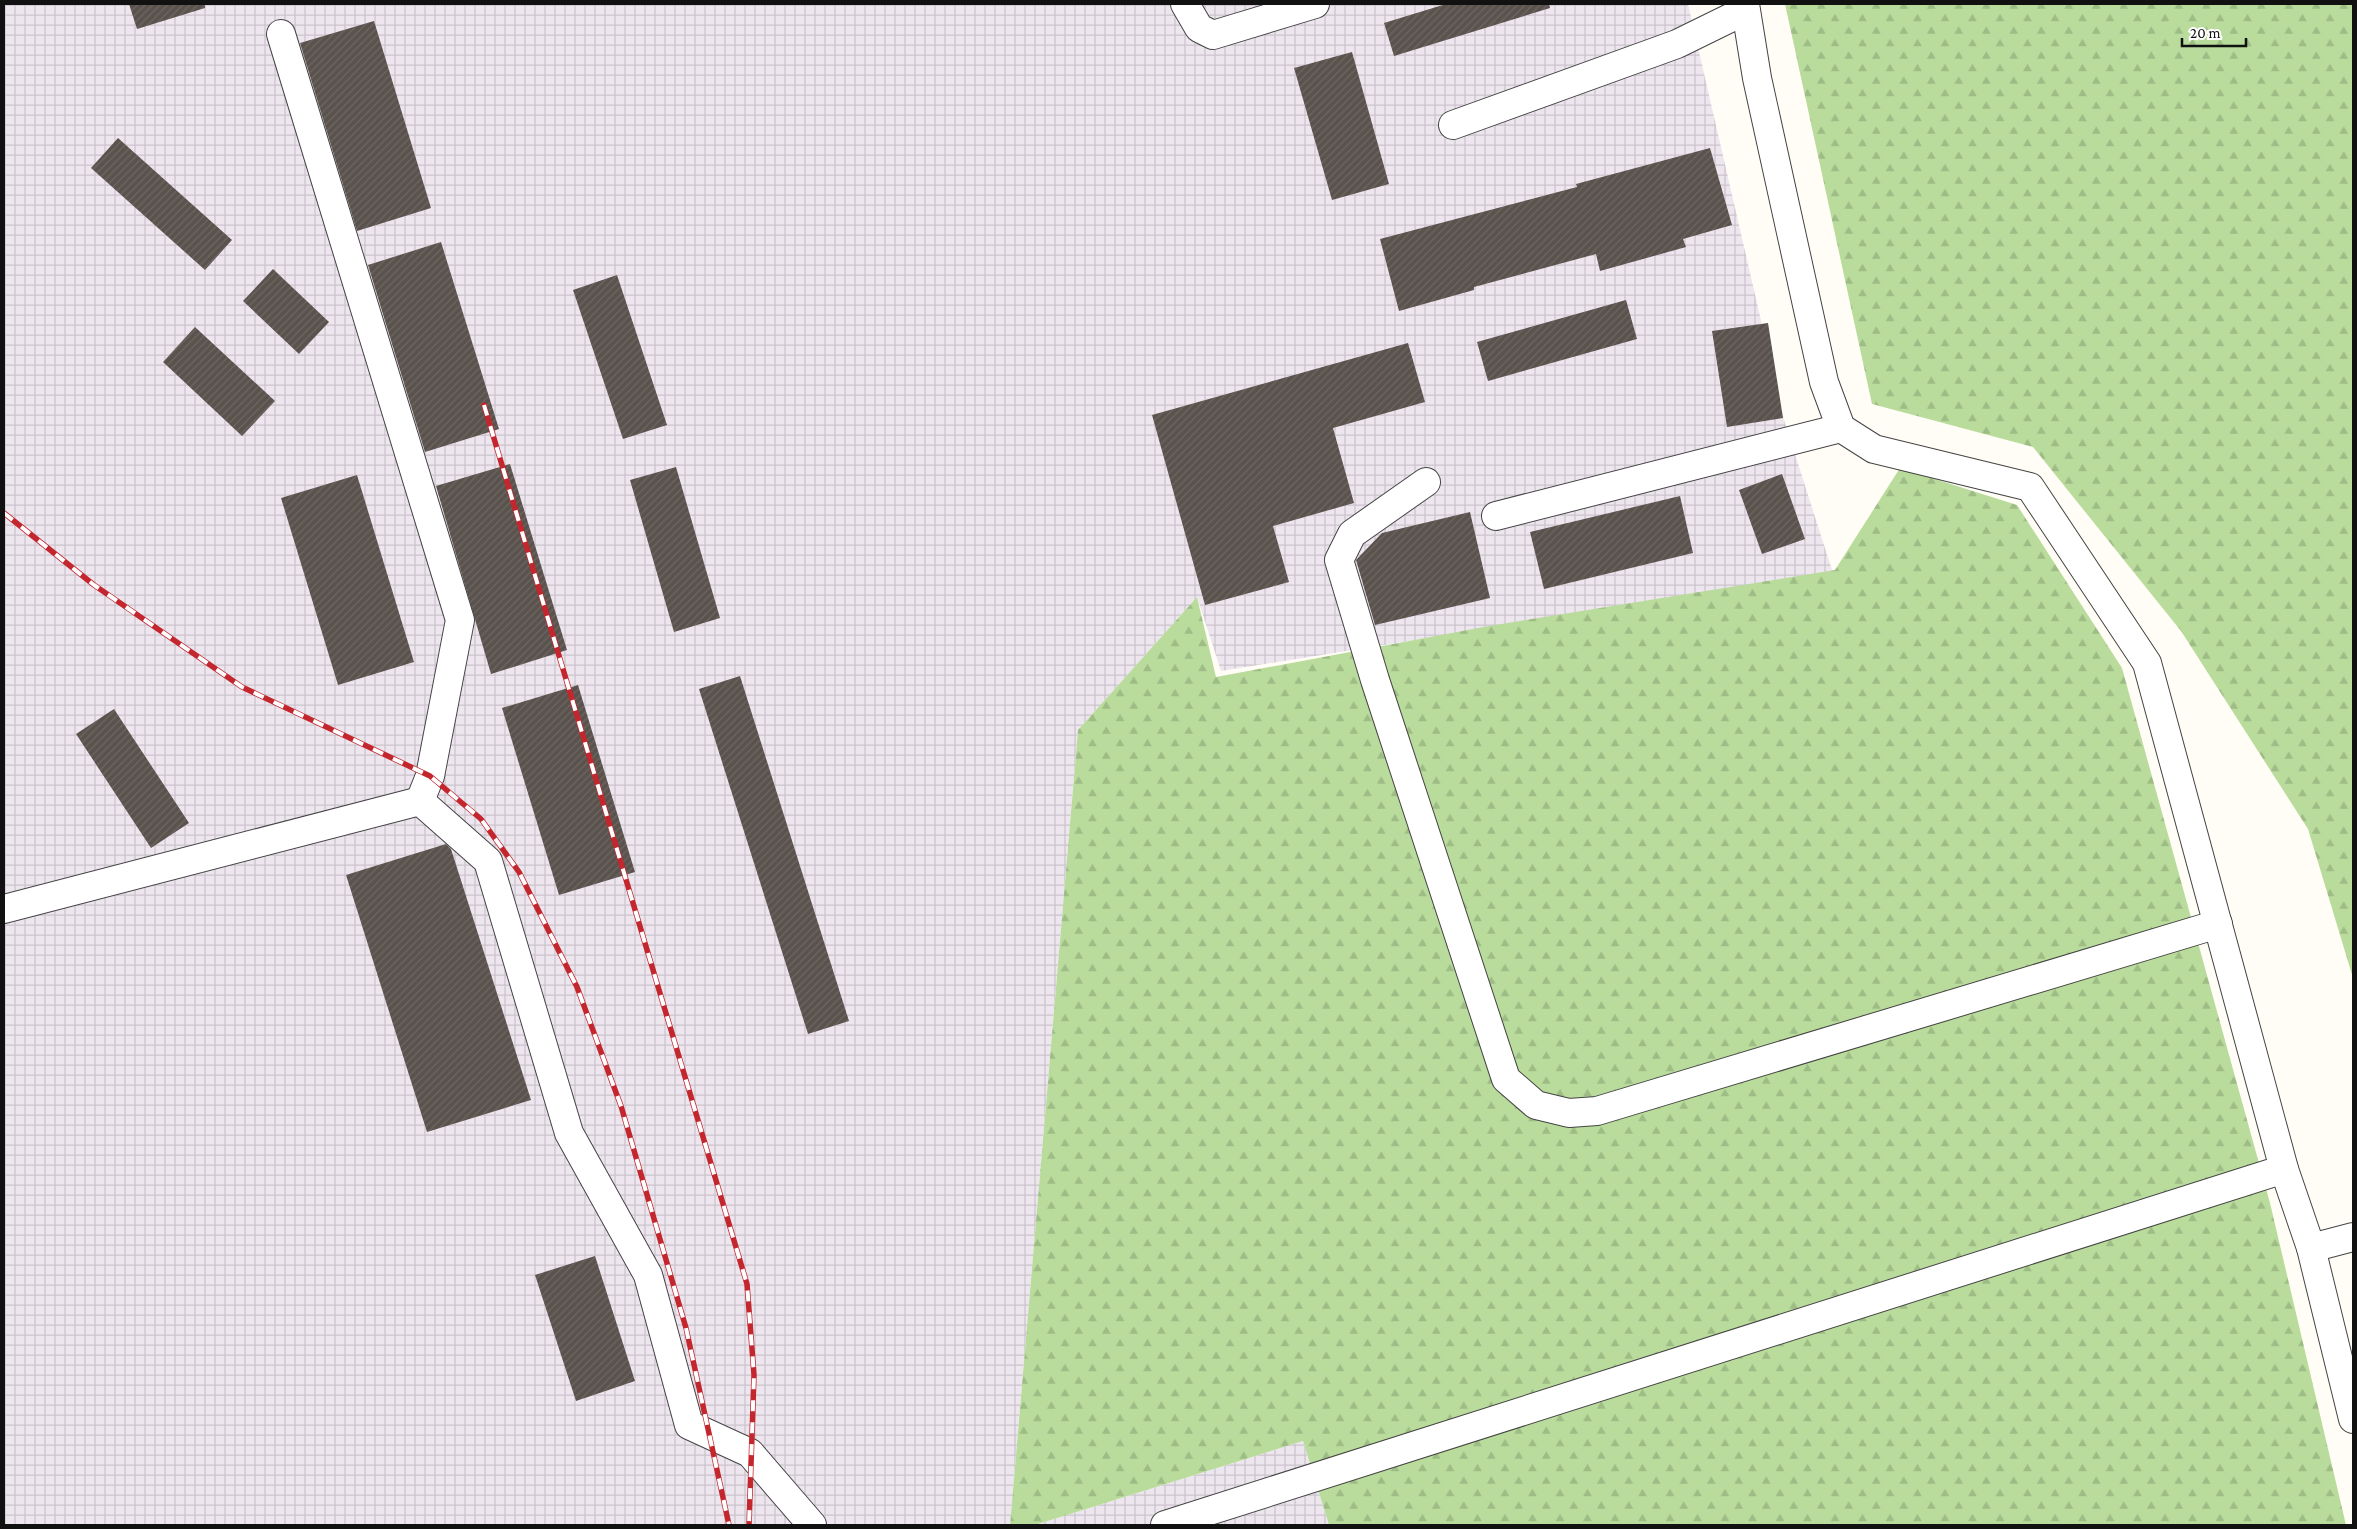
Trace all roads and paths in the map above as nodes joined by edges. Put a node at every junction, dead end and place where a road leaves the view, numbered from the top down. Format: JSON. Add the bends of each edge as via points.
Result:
{"nodes":[{"id":1,"x":1185,"y":4,"type":"edge"},
{"id":2,"x":1316,"y":4,"type":"edge"},
{"id":3,"x":1746,"y":8,"type":"edge"},
{"id":4,"x":281,"y":34,"type":"dead end"},
{"id":5,"x":1453,"y":125,"type":"dead end"},
{"id":6,"x":1841,"y":428,"type":"junction"},
{"id":7,"x":1426,"y":482,"type":"dead end"},
{"id":8,"x":1496,"y":516,"type":"dead end"},
{"id":9,"x":420,"y":801,"type":"junction"},
{"id":10,"x":4,"y":909,"type":"edge"},
{"id":11,"x":2218,"y":924,"type":"junction"},
{"id":12,"x":2284,"y":1169,"type":"junction"},
{"id":13,"x":2353,"y":1237,"type":"edge"},
{"id":14,"x":2311,"y":1248,"type":"junction"},
{"id":15,"x":2353,"y":1419,"type":"edge"},
{"id":16,"x":812,"y":1525,"type":"edge"},
{"id":17,"x":1165,"y":1525,"type":"edge"}],
"edges":[{"from":1,"to":2,"type":"street","via":[[1199,28],[1213,35]]},
{"from":3,"to":5,"type":"street","via":[[1677,44]]},
{"from":3,"to":6,"type":"street","via":[[1757,78],[1824,382]]},
{"from":4,"to":9,"type":"street","via":[[460,620],[430,776]]},
{"from":6,"to":8,"type":"street"},
{"from":6,"to":11,"type":"street","via":[[1874,449],[2030,487],[2147,663]]},
{"from":7,"to":11,"type":"street","via":[[1352,534],[1339,560],[1506,1079],[1536,1105],[1569,1113],[1597,1111]]},
{"from":9,"to":10,"type":"street"},
{"from":9,"to":16,"type":"street","via":[[488,861],[569,1133],[648,1275],[689,1425],[750,1453]]},
{"from":11,"to":12,"type":"street"},
{"from":12,"to":14,"type":"street"},
{"from":12,"to":17,"type":"street"},
{"from":13,"to":14,"type":"street"},
{"from":14,"to":15,"type":"street"}]}
